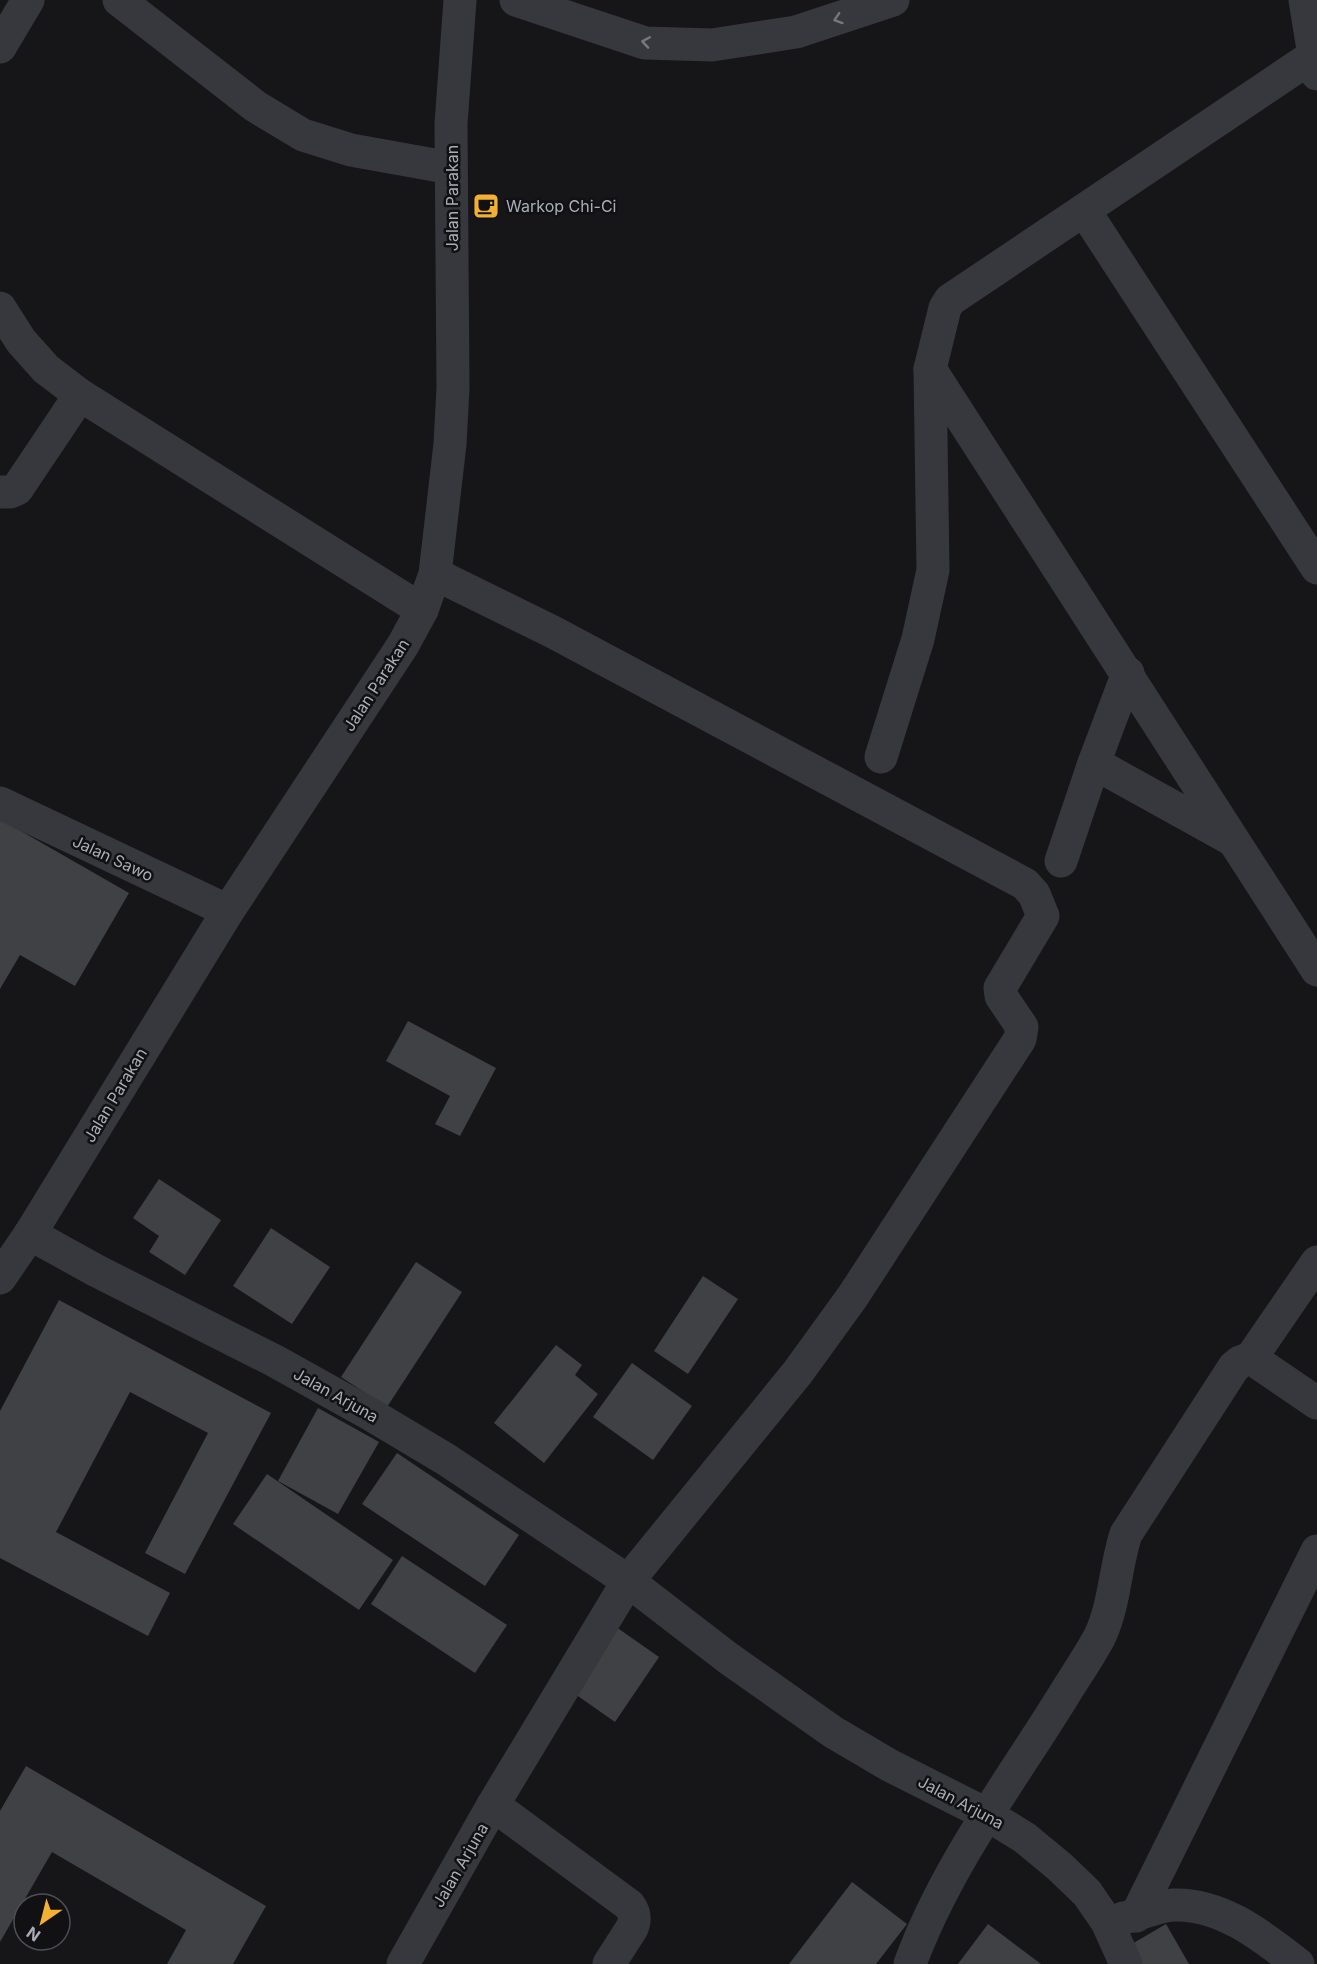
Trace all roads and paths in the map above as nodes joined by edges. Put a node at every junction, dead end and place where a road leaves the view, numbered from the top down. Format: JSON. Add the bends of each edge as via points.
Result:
{"nodes":[{"id":1,"x":28,"y":0,"type":"edge"},
{"id":2,"x":119,"y":0,"type":"edge"},
{"id":3,"x":460,"y":0,"type":"edge"},
{"id":4,"x":516,"y":0,"type":"edge"},
{"id":5,"x":893,"y":0,"type":"edge"},
{"id":6,"x":1305,"y":0,"type":"edge"},
{"id":7,"x":0,"y":47,"type":"edge"},
{"id":8,"x":1315,"y":65,"type":"edge"},
{"id":9,"x":451,"y":168,"type":"junction"},
{"id":10,"x":1084,"y":210,"type":"junction"},
{"id":11,"x":0,"y":308,"type":"edge"},
{"id":12,"x":930,"y":369,"type":"junction"},
{"id":13,"x":80,"y":395,"type":"junction"},
{"id":14,"x":0,"y":492,"type":"edge"},
{"id":15,"x":1317,"y":568,"type":"edge"},
{"id":16,"x":435,"y":574,"type":"junction"},
{"id":17,"x":422,"y":610,"type":"junction"},
{"id":18,"x":1128,"y":673,"type":"junction"},
{"id":19,"x":881,"y":757,"type":"dead end"},
{"id":20,"x":1094,"y":763,"type":"junction"},
{"id":21,"x":0,"y":803,"type":"edge"},
{"id":22,"x":1236,"y":842,"type":"junction"},
{"id":23,"x":1061,"y":861,"type":"dead end"},
{"id":24,"x":228,"y":911,"type":"junction"},
{"id":25,"x":1317,"y":970,"type":"edge"},
{"id":26,"x":30,"y":1234,"type":"junction"},
{"id":27,"x":1317,"y":1262,"type":"edge"},
{"id":28,"x":0,"y":1278,"type":"edge"},
{"id":29,"x":1251,"y":1358,"type":"junction"},
{"id":30,"x":1317,"y":1403,"type":"edge"},
{"id":31,"x":1317,"y":1551,"type":"edge"},
{"id":32,"x":628,"y":1581,"type":"junction"},
{"id":33,"x":493,"y":1806,"type":"junction"},
{"id":34,"x":986,"y":1814,"type":"junction"},
{"id":35,"x":1122,"y":1919,"type":"junction"},
{"id":36,"x":403,"y":1964,"type":"edge"},
{"id":37,"x":609,"y":1964,"type":"edge"},
{"id":38,"x":910,"y":1964,"type":"edge"},
{"id":39,"x":1126,"y":1964,"type":"edge"},
{"id":40,"x":1298,"y":1964,"type":"edge"}],
"edges":[{"from":1,"to":7,"type":"street"},
{"from":2,"to":9,"type":"street","via":[[255,106],[303,135],[351,150]]},
{"from":3,"to":9,"type":"street","name":"Jalan Parakan"},
{"from":5,"to":4,"type":"street","one_way":true,"via":[[796,32],[712,45],[645,43]]},
{"from":6,"to":8,"type":"street"},
{"from":8,"to":10,"type":"street"},
{"from":9,"to":16,"type":"street","name":"Jalan Parakan","via":[[453,388]]},
{"from":10,"to":12,"type":"street","via":[[950,300]]},
{"from":10,"to":15,"type":"street"},
{"from":11,"to":13,"type":"street","via":[[21,342],[46,369]]},
{"from":12,"to":18,"type":"street"},
{"from":12,"to":19,"type":"street","via":[[933,570],[918,639]]},
{"from":13,"to":14,"type":"street","via":[[17,489]]},
{"from":13,"to":17,"type":"street"},
{"from":16,"to":17,"type":"street","name":"Jalan Parakan"},
{"from":16,"to":32,"type":"street","via":[[553,632],[1026,884],[1035,894],[1043,916],[1000,988],[1001,996],[1022,1027],[1020,1039],[798,1372]]},
{"from":17,"to":24,"type":"street","name":"Jalan Parakan"},
{"from":18,"to":20,"type":"street"},
{"from":18,"to":22,"type":"street"},
{"from":20,"to":22,"type":"street"},
{"from":20,"to":23,"type":"street"},
{"from":21,"to":24,"type":"street","name":"Jalan Sawo"},
{"from":22,"to":25,"type":"street"},
{"from":24,"to":26,"type":"street","name":"Jalan Parakan"},
{"from":26,"to":28,"type":"street","name":"Jalan Parakan"},
{"from":26,"to":32,"type":"street","name":"Jalan Arjuna","via":[[370,1414],[447,1460]]},
{"from":27,"to":29,"type":"street"},
{"from":29,"to":30,"type":"street"},
{"from":29,"to":34,"type":"street","via":[[1234,1367],[1126,1534],[1100,1636]]},
{"from":31,"to":35,"type":"street"},
{"from":32,"to":33,"type":"street","name":"Jalan Arjuna"},
{"from":32,"to":34,"type":"street","name":"Jalan Arjuna","via":[[833,1732]]},
{"from":33,"to":36,"type":"street","name":"Jalan Arjuna"},
{"from":33,"to":37,"type":"street","via":[[629,1905],[633,1911],[632,1928]]},
{"from":34,"to":35,"type":"street","name":"Jalan Arjuna","via":[[1025,1838]]},
{"from":34,"to":38,"type":"street","via":[[942,1893]]},
{"from":35,"to":39,"type":"street","name":"Jalan Arjuna"},
{"from":35,"to":40,"type":"street","via":[[1171,1905],[1199,1906],[1230,1917]]}]}
